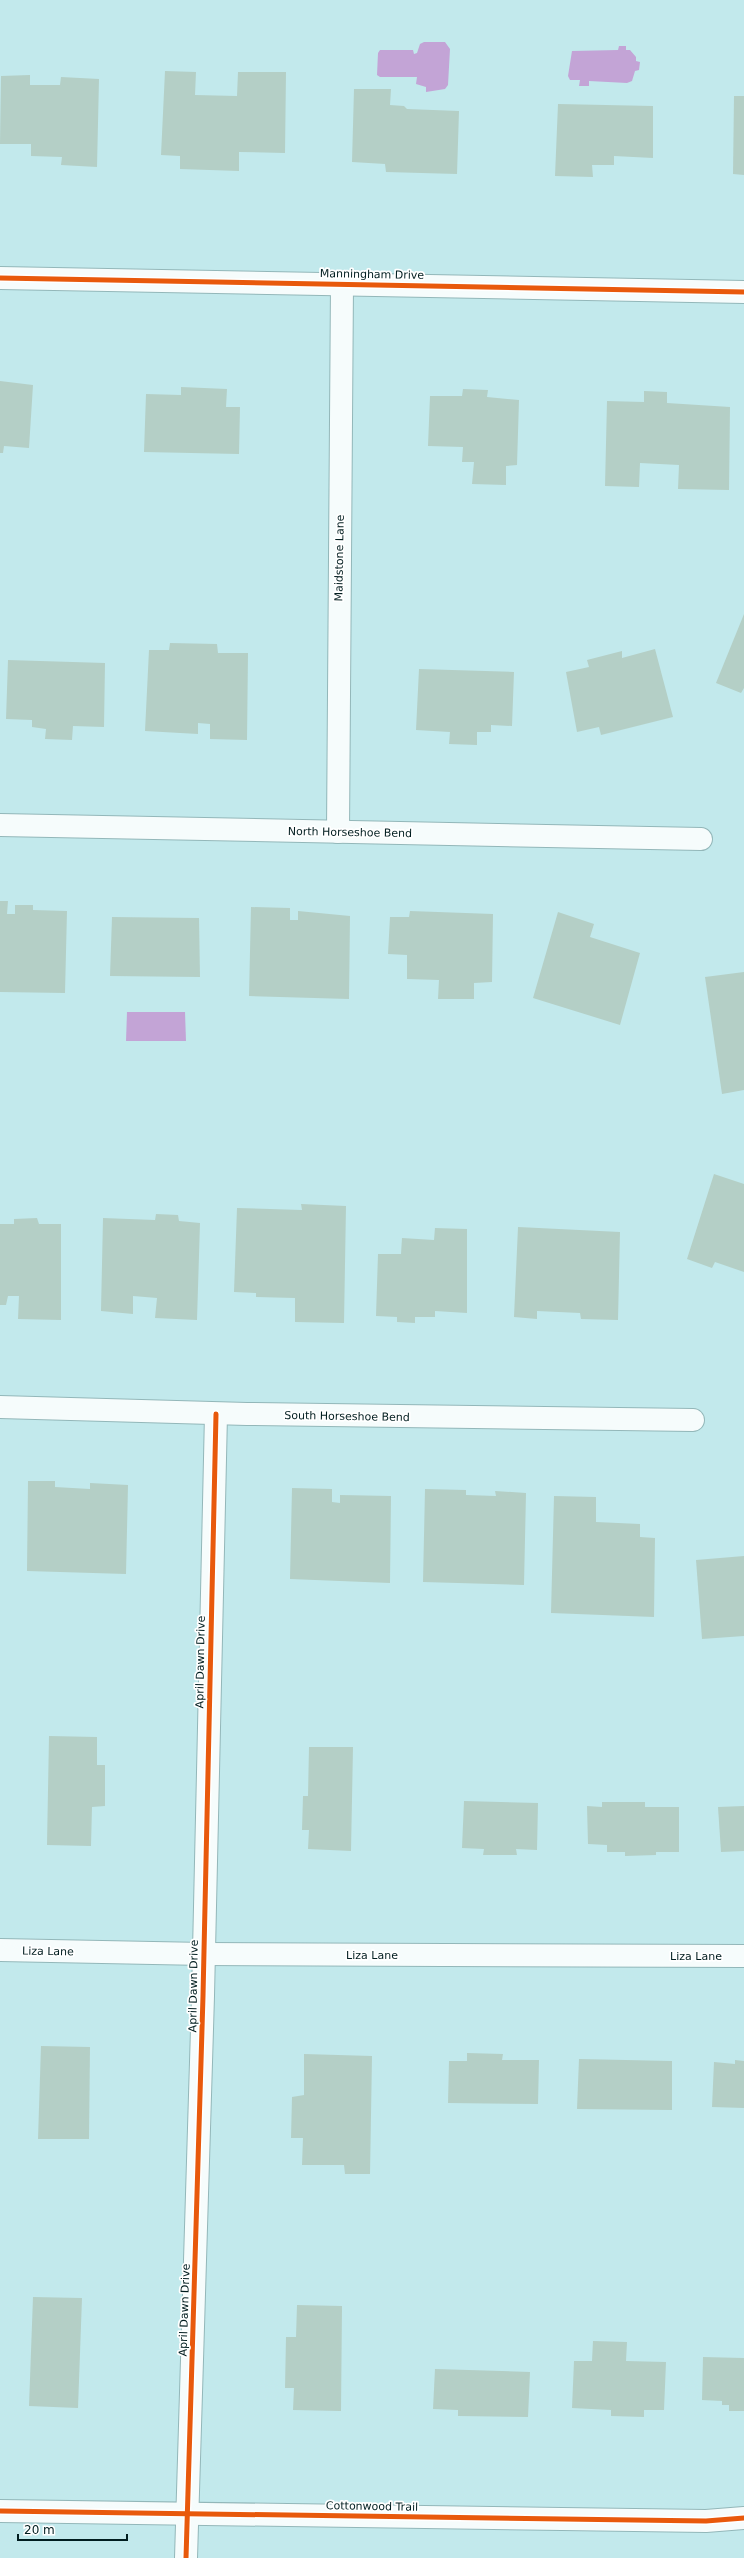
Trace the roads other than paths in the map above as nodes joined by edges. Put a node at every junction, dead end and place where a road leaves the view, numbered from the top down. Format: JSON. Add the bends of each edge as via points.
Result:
{"nodes":[{"id":1,"x":0,"y":278,"type":"edge"},
{"id":2,"x":342,"y":284,"type":"junction"},
{"id":3,"x":744,"y":292,"type":"edge"},
{"id":4,"x":0,"y":825,"type":"edge"},
{"id":5,"x":338,"y":832,"type":"junction"},
{"id":6,"x":701,"y":839,"type":"dead end"},
{"id":7,"x":0,"y":1407,"type":"edge"},
{"id":8,"x":216,"y":1414,"type":"junction"},
{"id":9,"x":693,"y":1420,"type":"dead end"},
{"id":10,"x":0,"y":1950,"type":"edge"},
{"id":11,"x":204,"y":1954,"type":"junction"},
{"id":12,"x":744,"y":1956,"type":"edge"},
{"id":13,"x":0,"y":2511,"type":"edge"},
{"id":14,"x":188,"y":2514,"type":"junction"},
{"id":15,"x":744,"y":2518,"type":"edge"},
{"id":16,"x":186,"y":2558,"type":"edge"}],
"edges":[{"from":1,"to":2,"type":"street","name":"Manningham Drive"},
{"from":2,"to":3,"type":"street","name":"Manningham Drive"},
{"from":2,"to":5,"type":"street","name":"Maidstone Lane"},
{"from":4,"to":5,"type":"street","name":"North Horseshoe Bend"},
{"from":5,"to":6,"type":"street","name":"North Horseshoe Bend"},
{"from":7,"to":8,"type":"street","name":"South Horseshoe Bend"},
{"from":8,"to":9,"type":"street","name":"South Horseshoe Bend"},
{"from":8,"to":11,"type":"street","name":"April Dawn Drive"},
{"from":10,"to":11,"type":"street","name":"Liza Lane"},
{"from":11,"to":12,"type":"street","name":"Liza Lane"},
{"from":11,"to":14,"type":"street","name":"April Dawn Drive"},
{"from":13,"to":14,"type":"street","name":"Cottonwood Trail"},
{"from":14,"to":15,"type":"street","name":"Cottonwood Trail","via":[[706,2521]]},
{"from":14,"to":16,"type":"street","name":"April Dawn Drive"}]}
